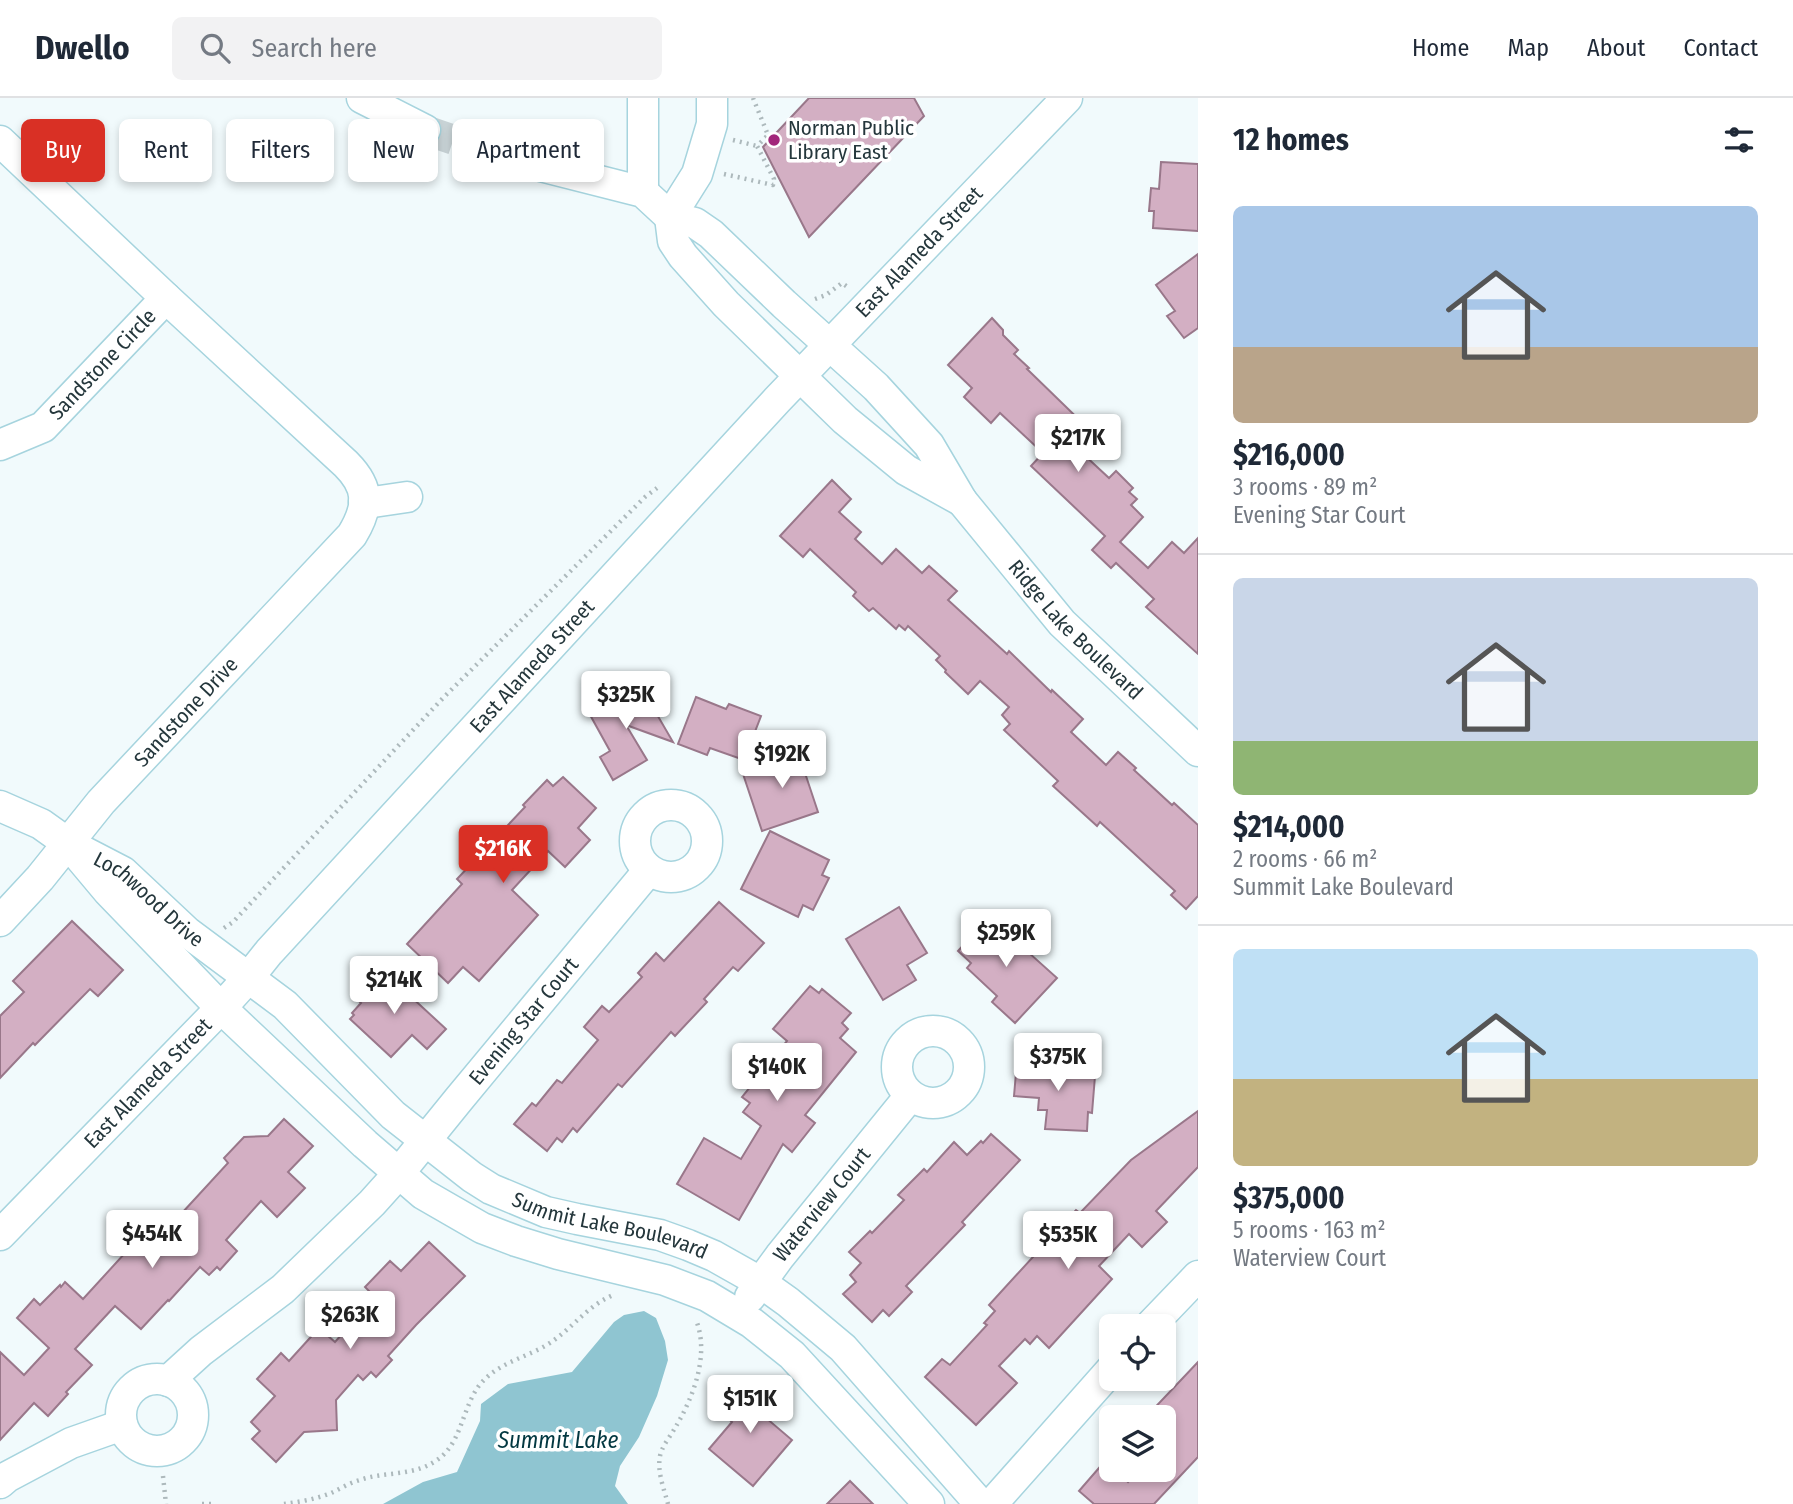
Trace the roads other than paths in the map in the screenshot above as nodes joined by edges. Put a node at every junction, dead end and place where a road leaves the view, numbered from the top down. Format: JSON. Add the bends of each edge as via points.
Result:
{"nodes":[{"id":1,"x":362,"y":98,"type":"edge"},
{"id":2,"x":643,"y":98,"type":"edge"},
{"id":3,"x":712,"y":98,"type":"edge"},
{"id":4,"x":1067,"y":98,"type":"edge"},
{"id":5,"x":403,"y":119,"type":"tunnel mouth"},
{"id":6,"x":0,"y":141,"type":"edge"},
{"id":7,"x":604,"y":182,"type":"edge"},
{"id":8,"x":643,"y":192,"type":"junction"},
{"id":9,"x":670,"y":217,"type":"junction"},
{"id":10,"x":166,"y":299,"type":"junction"},
{"id":11,"x":830,"y":346,"type":"junction"},
{"id":12,"x":801,"y":376,"type":"junction"},
{"id":13,"x":0,"y":445,"type":"edge"},
{"id":14,"x":407,"y":497,"type":"dead end"},
{"id":15,"x":364,"y":501,"type":"junction"},
{"id":16,"x":962,"y":501,"type":"junction"},
{"id":17,"x":1198,"y":751,"type":"edge"},
{"id":18,"x":0,"y":806,"type":"edge"},
{"id":19,"x":69,"y":844,"type":"junction"},
{"id":20,"x":649,"y":870,"type":"dead end"},
{"id":21,"x":0,"y":921,"type":"edge"},
{"id":22,"x":238,"y":969,"type":"junction"},
{"id":23,"x":211,"y":997,"type":"junction"},
{"id":24,"x":910,"y":1096,"type":"dead end"},
{"id":25,"x":425,"y":1141,"type":"junction"},
{"id":26,"x":399,"y":1173,"type":"junction"},
{"id":27,"x":0,"y":1235,"type":"edge"},
{"id":28,"x":1198,"y":1276,"type":"edge"},
{"id":29,"x":760,"y":1282,"type":"junction"},
{"id":30,"x":1162,"y":1314,"type":"edge"},
{"id":31,"x":738,"y":1315,"type":"junction"},
{"id":32,"x":168,"y":1381,"type":"junction"},
{"id":33,"x":1099,"y":1384,"type":"edge"},
{"id":34,"x":122,"y":1425,"type":"junction"},
{"id":35,"x":0,"y":1483,"type":"edge"},
{"id":36,"x":929,"y":1504,"type":"edge"},
{"id":37,"x":980,"y":1504,"type":"edge"},
{"id":38,"x":992,"y":1504,"type":"edge"}],
"edges":[{"from":1,"to":5,"type":"street"},
{"from":2,"to":8,"type":"street"},
{"from":3,"to":9,"type":"street","via":[[712,124],[697,174]]},
{"from":4,"to":11,"type":"street","name":"East Alameda Street"},
{"from":6,"to":10,"type":"street"},
{"from":7,"to":8,"type":"street"},
{"from":8,"to":9,"type":"street"},
{"from":9,"to":11,"type":"street","name":"Ridge Lake Boulevard","via":[[695,223],[711,234]]},
{"from":9,"to":12,"type":"street","name":"Ridge Lake Boulevard","via":[[673,241],[683,256]]},
{"from":10,"to":13,"type":"street","name":"Sandstone Circle","via":[[43,427]]},
{"from":10,"to":15,"type":"street","via":[[352,470],[363,487]]},
{"from":11,"to":12,"type":"street","name":"East Alameda Street"},
{"from":11,"to":16,"type":"street","name":"Ridge Lake Boulevard","via":[[876,387],[929,445]]},
{"from":12,"to":16,"type":"street","name":"Ridge Lake Boulevard","via":[[906,470]]},
{"from":12,"to":22,"type":"street","name":"East Alameda Street","via":[[269,952]]},
{"from":14,"to":15,"type":"street"},
{"from":15,"to":19,"type":"street","name":"Sandstone Drive","via":[[352,536],[102,802]]},
{"from":16,"to":17,"type":"street","name":"Ridge Lake Boulevard","via":[[1062,623]]},
{"from":18,"to":19,"type":"street","name":"Lochwood Drive","via":[[41,824]]},
{"from":19,"to":21,"type":"street","name":"Sandstone Drive"},
{"from":19,"to":22,"type":"street","name":"Lochwood Drive","via":[[123,872],[187,932]]},
{"from":19,"to":23,"type":"street","name":"Lochwood Drive"},
{"from":20,"to":25,"type":"street","name":"Evening Star Court"},
{"from":22,"to":23,"type":"street","name":"East Alameda Street"},
{"from":22,"to":25,"type":"street","name":"Summit Lake Boulevard","via":[[285,1005],[393,1115]]},
{"from":23,"to":26,"type":"street","name":"Summit Lake Boulevard"},
{"from":23,"to":27,"type":"street","name":"East Alameda Street"},
{"from":24,"to":29,"type":"street","name":"Waterview Court"},
{"from":25,"to":26,"type":"street","name":"Evening Star Court"},
{"from":25,"to":29,"type":"street","name":"Summit Lake Boulevard","via":[[491,1189],[546,1212],[660,1234],[714,1256]]},
{"from":26,"to":31,"type":"street","name":"Summit Lake Boulevard","via":[[423,1194],[482,1228],[558,1254],[665,1280],[707,1296]]},
{"from":26,"to":32,"type":"street","name":"Evening Star Court","via":[[283,1289]]},
{"from":28,"to":30,"type":"street"},
{"from":29,"to":31,"type":"street","name":"Waterview Court"},
{"from":29,"to":37,"type":"street","name":"Summit Lake Boulevard","via":[[843,1348]]},
{"from":31,"to":36,"type":"street","name":"Summit Lake Boulevard","via":[[792,1355]]},
{"from":32,"to":34,"type":"street","via":[[148,1380],[132,1388],[121,1409]]},
{"from":32,"to":34,"type":"street","via":[[184,1392],[192,1409],[187,1434],[176,1445],[153,1451],[137,1445]]},
{"from":33,"to":38,"type":"street"},
{"from":34,"to":35,"type":"street","via":[[71,1443]]}]}
